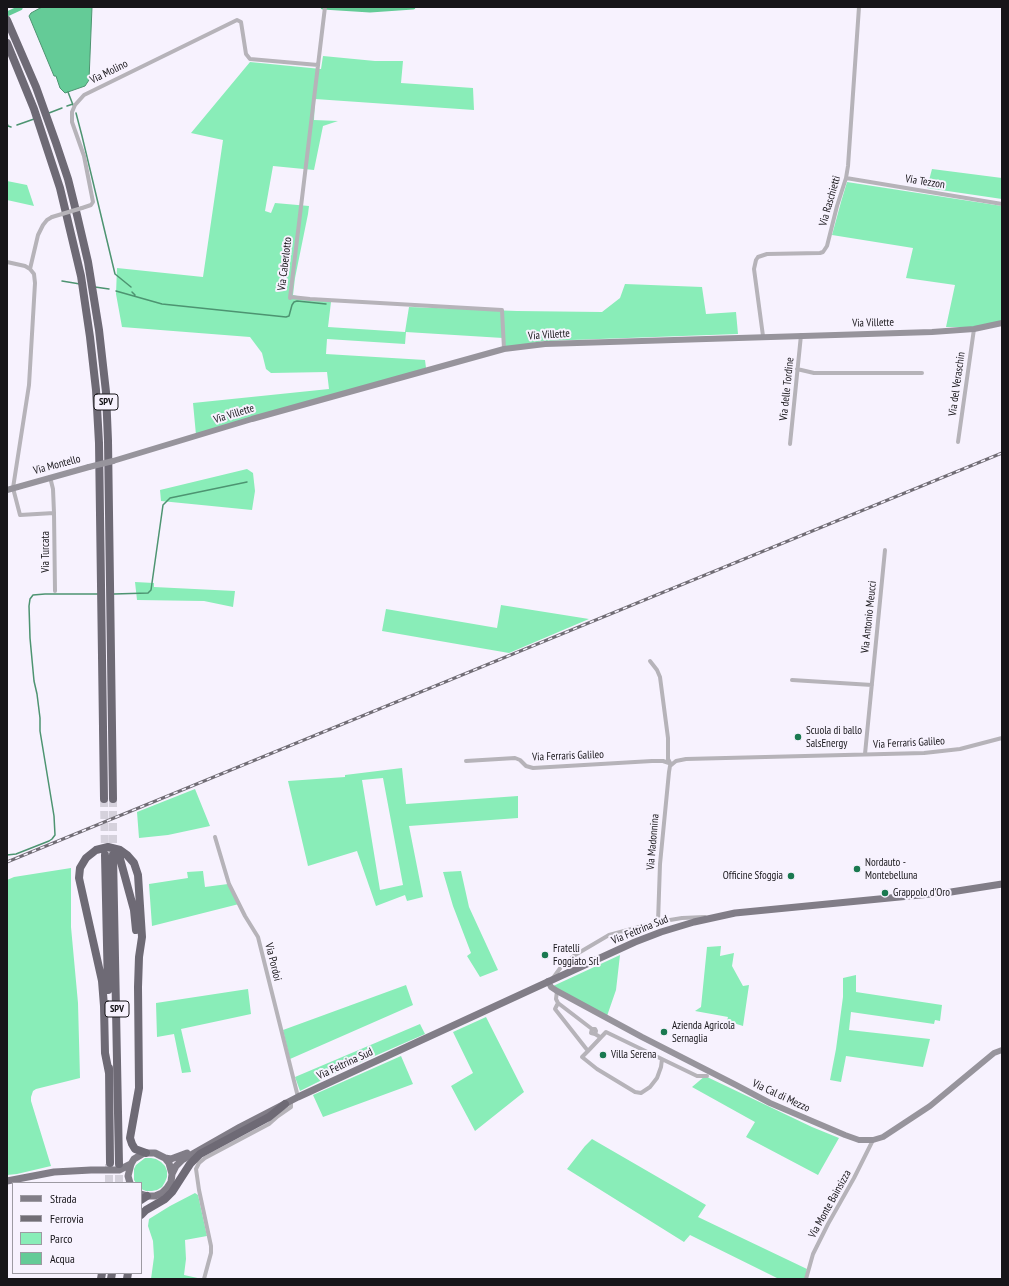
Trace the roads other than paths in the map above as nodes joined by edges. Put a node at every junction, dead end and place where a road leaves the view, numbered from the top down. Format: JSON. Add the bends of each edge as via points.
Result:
{"nodes":[{"id":1,"x":859,"y":7,"type":"edge"},
{"id":2,"x":325,"y":8,"type":"edge"},
{"id":3,"x":7,"y":20,"type":"edge"},
{"id":4,"x":7,"y":43,"type":"edge"},
{"id":5,"x":318,"y":65,"type":"junction"},
{"id":6,"x":846,"y":178,"type":"junction"},
{"id":7,"x":1002,"y":204,"type":"edge"},
{"id":8,"x":7,"y":262,"type":"edge"},
{"id":9,"x":30,"y":269,"type":"junction"},
{"id":10,"x":1002,"y":323,"type":"edge"},
{"id":11,"x":974,"y":329,"type":"junction"},
{"id":12,"x":801,"y":335,"type":"junction"},
{"id":13,"x":763,"y":336,"type":"junction"},
{"id":14,"x":504,"y":349,"type":"junction"},
{"id":15,"x":798,"y":369,"type":"junction"},
{"id":16,"x":922,"y":372,"type":"dead end"},
{"id":17,"x":958,"y":442,"type":"dead end"},
{"id":18,"x":790,"y":444,"type":"dead end"},
{"id":19,"x":113,"y":460,"type":"joint"},
{"id":20,"x":50,"y":477,"type":"junction"},
{"id":21,"x":10,"y":489,"type":"edge"},
{"id":22,"x":54,"y":514,"type":"junction"},
{"id":23,"x":885,"y":550,"type":"dead end"},
{"id":24,"x":55,"y":591,"type":"dead end"},
{"id":25,"x":650,"y":661,"type":"dead end"},
{"id":26,"x":792,"y":680,"type":"dead end"},
{"id":27,"x":872,"y":685,"type":"junction"},
{"id":28,"x":1002,"y":738,"type":"edge"},
{"id":29,"x":865,"y":754,"type":"junction"},
{"id":30,"x":466,"y":761,"type":"dead end"},
{"id":31,"x":672,"y":764,"type":"junction"},
{"id":32,"x":215,"y":838,"type":"dead end"},
{"id":33,"x":113,"y":855,"type":"junction"},
{"id":34,"x":1002,"y":884,"type":"edge"},
{"id":35,"x":713,"y":917,"type":"junction"},
{"id":36,"x":658,"y":922,"type":"junction"},
{"id":37,"x":139,"y":957,"type":"junction"},
{"id":38,"x":550,"y":981,"type":"junction"},
{"id":39,"x":557,"y":991,"type":"junction"},
{"id":40,"x":558,"y":1003,"type":"junction"},
{"id":41,"x":600,"y":1037,"type":"junction"},
{"id":42,"x":588,"y":1050,"type":"junction"},
{"id":43,"x":1002,"y":1050,"type":"edge"},
{"id":44,"x":662,"y":1059,"type":"junction"},
{"id":45,"x":109,"y":1073,"type":"junction"},
{"id":46,"x":707,"y":1076,"type":"dead end"},
{"id":47,"x":291,"y":1100,"type":"junction"},
{"id":48,"x":216,"y":1140,"type":"junction"},
{"id":49,"x":873,"y":1140,"type":"junction"},
{"id":50,"x":146,"y":1153,"type":"junction"},
{"id":51,"x":165,"y":1158,"type":"junction"},
{"id":52,"x":108,"y":1163,"type":"tunnel mouth"},
{"id":53,"x":119,"y":1164,"type":"tunnel mouth"},
{"id":54,"x":131,"y":1164,"type":"junction"},
{"id":55,"x":65,"y":1171,"type":"junction"},
{"id":56,"x":172,"y":1174,"type":"junction"},
{"id":57,"x":7,"y":1181,"type":"edge"},
{"id":58,"x":130,"y":1182,"type":"edge"},
{"id":59,"x":143,"y":1197,"type":"edge"},
{"id":60,"x":142,"y":1215,"type":"edge"},
{"id":61,"x":204,"y":1279,"type":"edge"},
{"id":62,"x":806,"y":1279,"type":"edge"}],
"edges":[{"from":1,"to":6,"type":"street","name":"Via Raschietti"},
{"from":2,"to":5,"type":"street","name":"Via Caberlotto"},
{"from":3,"to":4,"type":"highway","number":"SPV","via":[[36,87],[77,215],[93,290],[102,350],[108,474],[111,799],[99,450],[90,337],[80,276],[60,188],[34,109]]},
{"from":5,"to":9,"type":"street","name":"Via Molino","bridge":true,"via":[[250,59],[246,54],[241,22],[237,20],[84,95],[75,104],[72,122],[84,156],[93,202],[91,205],[47,220],[38,235]]},
{"from":5,"to":14,"type":"street","name":"Via Caberlotto","via":[[290,298],[502,310]]},
{"from":6,"to":7,"type":"street","name":"Via Tezzon"},
{"from":6,"to":13,"type":"street","name":"Via Raschietti","via":[[827,246],[823,252],[767,254],[756,260],[754,269]]},
{"from":8,"to":9,"type":"street"},
{"from":9,"to":21,"type":"street","via":[[34,274],[35,283],[29,385]]},
{"from":10,"to":11,"type":"street","name":"Via Villette"},
{"from":11,"to":12,"type":"street","name":"Via Villette"},
{"from":11,"to":17,"type":"street","name":"Via del Veraschin"},
{"from":12,"to":13,"type":"street","name":"Via Villette"},
{"from":12,"to":15,"type":"street","name":"Via delle Tordine"},
{"from":13,"to":14,"type":"street","name":"Via Villette","via":[[545,344]]},
{"from":14,"to":19,"type":"street","name":"Via Villette"},
{"from":15,"to":16,"type":"street","via":[[814,372]]},
{"from":15,"to":18,"type":"street","name":"Via delle Tordine"},
{"from":19,"to":20,"type":"street","name":"Via Montello","bridge":true},
{"from":20,"to":21,"type":"street","name":"Via Montello"},
{"from":20,"to":22,"type":"street","name":"Via Turcata"},
{"from":21,"to":22,"type":"street","via":[[20,515]]},
{"from":22,"to":24,"type":"street","name":"Via Turcata"},
{"from":23,"to":27,"type":"street","name":"Via Antonio Meucci"},
{"from":25,"to":31,"type":"street","via":[[660,677],[668,738],[668,759]]},
{"from":26,"to":27,"type":"street"},
{"from":27,"to":29,"type":"street","name":"Via Antonio Meucci"},
{"from":28,"to":29,"type":"street","name":"Via Ferraris Galileo","via":[[949,750]]},
{"from":29,"to":31,"type":"street","name":"Via Ferraris Galileo","via":[[686,759]]},
{"from":30,"to":31,"type":"street","name":"Via Ferraris Galileo","via":[[515,758],[533,768],[652,761]]},
{"from":31,"to":36,"type":"street","name":"Via Madonnina","via":[[668,776],[660,864]]},
{"from":32,"to":47,"type":"street","name":"Via Pordoi","via":[[229,884],[258,937]]},
{"from":33,"to":37,"type":"highway","via":[[134,910]]},
{"from":33,"to":45,"type":"highway","number":"SPV"},
{"from":33,"to":53,"type":"highway","number":"SPV"},
{"from":34,"to":35,"type":"main road","name":"Via Feltrina Sud","via":[[951,892],[758,910]]},
{"from":35,"to":36,"type":"street","via":[[690,917]]},
{"from":35,"to":38,"type":"main road","name":"Via Feltrina Sud","via":[[648,937]]},
{"from":36,"to":38,"type":"street","via":[[609,935],[575,955]]},
{"from":37,"to":45,"type":"highway","via":[[142,931],[136,866],[130,857],[120,850],[108,847],[96,850],[82,862],[79,880],[102,981],[105,1053]]},
{"from":37,"to":50,"type":"highway","via":[[139,1088],[130,1138],[136,1149]]},
{"from":38,"to":39,"type":"street","name":"Via Cal di Mezzo","via":[[551,986]]},
{"from":38,"to":47,"type":"main road","name":"Via Feltrina Sud"},
{"from":39,"to":40,"type":"street"},
{"from":39,"to":49,"type":"street","name":"Via Cal di Mezzo","via":[[770,1103],[845,1135],[859,1140]]},
{"from":40,"to":41,"type":"street","via":[[596,1030],[595,1034]]},
{"from":40,"to":42,"type":"street","via":[[555,1009]]},
{"from":41,"to":42,"type":"street"},
{"from":41,"to":44,"type":"street","via":[[606,1032]]},
{"from":42,"to":44,"type":"street","via":[[582,1057],[597,1069],[641,1093],[657,1078]]},
{"from":43,"to":49,"type":"street","name":"Via Cal di Mezzo","via":[[994,1053],[912,1119],[883,1137]]},
{"from":44,"to":46,"type":"street","via":[[697,1076]]},
{"from":45,"to":52,"type":"highway","number":"SPV"},
{"from":47,"to":48,"type":"main road","name":"Via Feltrina Sud"},
{"from":47,"to":60,"type":"highway","via":[[269,1117],[200,1154],[190,1164],[172,1192]]},
{"from":47,"to":61,"type":"street","name":"Via Feltrina Sud","via":[[290,1107],[269,1124],[205,1158],[196,1169],[211,1246]]},
{"from":48,"to":51,"type":"main road","name":"Via Feltrina Sud","via":[[180,1157]]},
{"from":48,"to":56,"type":"main road","name":"Via Feltrina Sud","via":[[182,1160]]},
{"from":49,"to":62,"type":"street","name":"Via Monte Bainsizza","via":[[813,1254]]},
{"from":50,"to":51,"type":"main road","name":"Via Feltrina Sud","via":[[155,1153]]},
{"from":50,"to":54,"type":"main road"},
{"from":51,"to":56,"type":"main road"},
{"from":54,"to":55,"type":"main road","via":[[119,1170]]},
{"from":54,"to":58,"type":"main road","via":[[128,1176]]},
{"from":55,"to":57,"type":"main road"},
{"from":55,"to":58,"type":"main road","via":[[120,1175]]},
{"from":56,"to":59,"type":"main road","name":"Via Feltrina Sud","via":[[171,1182],[162,1193]]}]}
